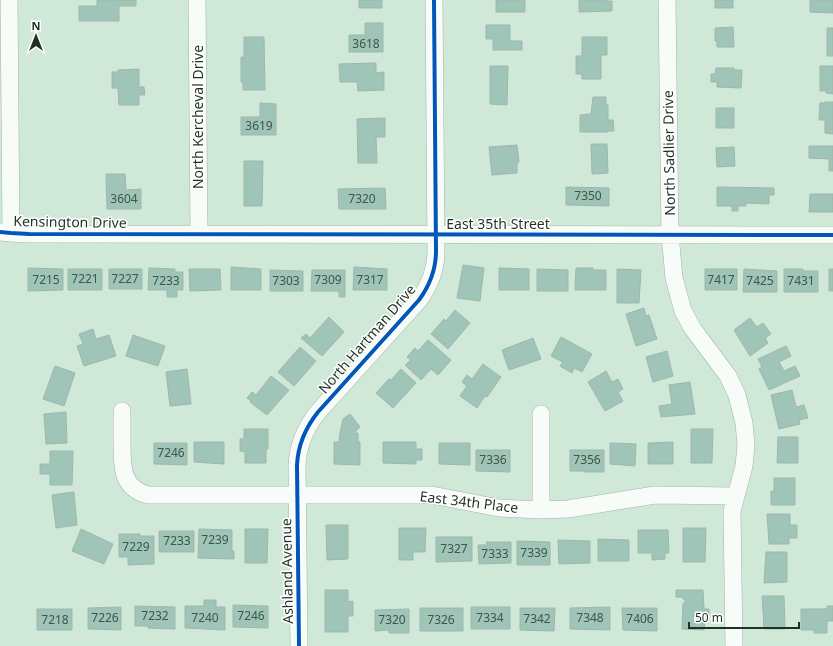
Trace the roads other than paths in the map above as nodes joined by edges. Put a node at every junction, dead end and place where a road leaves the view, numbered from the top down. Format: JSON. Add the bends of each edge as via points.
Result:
{"nodes":[{"id":1,"x":9,"y":0,"type":"edge"},
{"id":2,"x":198,"y":0,"type":"edge"},
{"id":3,"x":434,"y":0,"type":"edge"},
{"id":4,"x":667,"y":0,"type":"edge"},
{"id":5,"x":5,"y":233,"type":"edge"},
{"id":6,"x":139,"y":234,"type":"joint"},
{"id":7,"x":199,"y":234,"type":"junction"},
{"id":8,"x":670,"y":234,"type":"junction"},
{"id":9,"x":436,"y":235,"type":"junction"},
{"id":10,"x":833,"y":235,"type":"edge"},
{"id":11,"x":122,"y":411,"type":"dead end"},
{"id":12,"x":541,"y":414,"type":"dead end"},
{"id":13,"x":298,"y":495,"type":"junction"},
{"id":14,"x":735,"y":496,"type":"junction"},
{"id":15,"x":541,"y":510,"type":"junction"},
{"id":16,"x":299,"y":646,"type":"edge"},
{"id":17,"x":734,"y":646,"type":"edge"}],
"edges":[{"from":1,"to":5,"type":"street"},
{"from":2,"to":7,"type":"street","name":"North Kercheval Drive"},
{"from":3,"to":9,"type":"street","name":"North Hartman Drive"},
{"from":4,"to":8,"type":"street","name":"North Sadlier Drive"},
{"from":5,"to":6,"type":"street","name":"Kensington Drive"},
{"from":6,"to":7,"type":"street","name":"East 35th Street"},
{"from":7,"to":9,"type":"street","name":"East 35th Street"},
{"from":8,"to":9,"type":"street","name":"East 35th Street"},
{"from":8,"to":10,"type":"street","name":"East 35th Street"},
{"from":8,"to":14,"type":"street","name":"North Sadlier Drive","via":[[674,278],[683,311],[693,329],[728,376],[743,416],[744,466]]},
{"from":9,"to":13,"type":"street","name":"North Hartman Drive","via":[[434,269],[423,295],[310,424],[298,454]]},
{"from":11,"to":13,"type":"street","name":"East 34th Place","via":[[124,477],[139,491],[148,494]]},
{"from":12,"to":15,"type":"street"},
{"from":13,"to":15,"type":"street","name":"East 34th Place","via":[[432,495],[499,508]]},
{"from":13,"to":16,"type":"street","name":"Ashland Avenue"},
{"from":14,"to":15,"type":"street","name":"East 34th Place","via":[[655,496],[568,509]]},
{"from":14,"to":17,"type":"street","name":"North Sadlier Drive","via":[[732,511]]}]}
